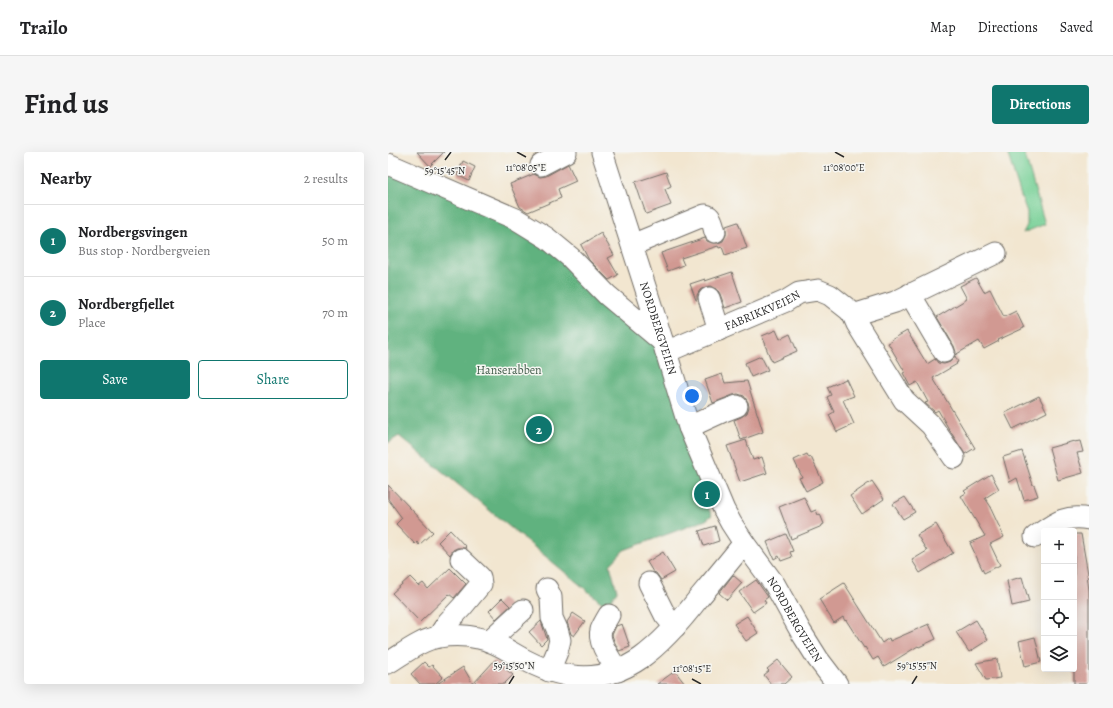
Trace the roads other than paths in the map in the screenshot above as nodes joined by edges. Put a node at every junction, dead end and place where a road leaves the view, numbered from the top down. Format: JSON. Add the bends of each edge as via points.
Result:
{"nodes":[{"id":1,"x":566,"y":152,"type":"edge"},
{"id":2,"x":602,"y":152,"type":"edge"},
{"id":3,"x":388,"y":164,"type":"edge"},
{"id":4,"x":541,"y":165,"type":"dead end"},
{"id":5,"x":715,"y":232,"type":"dead end"},
{"id":6,"x":632,"y":245,"type":"junction"},
{"id":7,"x":996,"y":253,"type":"dead end"},
{"id":8,"x":910,"y":294,"type":"junction"},
{"id":9,"x":709,"y":298,"type":"dead end"},
{"id":10,"x":853,"y":315,"type":"junction"},
{"id":11,"x":719,"y":330,"type":"junction"},
{"id":12,"x":664,"y":347,"type":"junction"},
{"id":13,"x":944,"y":352,"type":"dead end"},
{"id":14,"x":737,"y":406,"type":"dead end"},
{"id":15,"x":689,"y":427,"type":"junction"},
{"id":16,"x":954,"y":458,"type":"dead end"},
{"id":17,"x":1089,"y":519,"type":"edge"},
{"id":18,"x":1035,"y":537,"type":"dead end"},
{"id":19,"x":744,"y":543,"type":"junction"},
{"id":20,"x":461,"y":559,"type":"dead end"},
{"id":21,"x":649,"y":583,"type":"dead end"},
{"id":22,"x":547,"y":588,"type":"dead end"},
{"id":23,"x":522,"y":610,"type":"dead end"},
{"id":24,"x":609,"y":615,"type":"dead end"},
{"id":25,"x":675,"y":627,"type":"junction"},
{"id":26,"x":438,"y":637,"type":"junction"},
{"id":27,"x":489,"y":641,"type":"junction"},
{"id":28,"x":390,"y":657,"type":"edge"},
{"id":29,"x":549,"y":671,"type":"junction"},
{"id":30,"x":618,"y":671,"type":"junction"},
{"id":31,"x":588,"y":681,"type":"edge"},
{"id":32,"x":837,"y":684,"type":"edge"}],
"edges":[{"from":1,"to":4,"type":"street"},
{"from":2,"to":6,"type":"street","name":"NORDBERGVEIEN"},
{"from":3,"to":12,"type":"street","via":[[516,219],[547,238]]},
{"from":5,"to":6,"type":"street","via":[[710,218],[705,215]]},
{"from":6,"to":12,"type":"street","name":"NORDBERGVEIEN"},
{"from":7,"to":8,"type":"street"},
{"from":8,"to":10,"type":"street","via":[[895,302]]},
{"from":8,"to":13,"type":"street"},
{"from":9,"to":11,"type":"street"},
{"from":10,"to":11,"type":"street","name":"FABRIKKVEIEN","via":[[830,295],[818,290],[799,293]]},
{"from":10,"to":16,"type":"street","name":"FABRIKKVEIEN","via":[[904,400],[931,425]]},
{"from":11,"to":12,"type":"street","name":"FABRIKKVEIEN"},
{"from":12,"to":15,"type":"street","name":"NORDBERGVEIEN"},
{"from":14,"to":15,"type":"street"},
{"from":15,"to":19,"type":"street","name":"NORDBERGVEIEN","via":[[724,510]]},
{"from":17,"to":18,"type":"street","via":[[1081,517],[1058,521]]},
{"from":19,"to":25,"type":"street"},
{"from":19,"to":32,"type":"street","name":"NORDBERGVEIEN","via":[[775,585],[818,660]]},
{"from":20,"to":26,"type":"street","via":[[480,577],[482,584]]},
{"from":21,"to":25,"type":"street"},
{"from":22,"to":29,"type":"street","via":[[551,597],[552,618],[560,640]]},
{"from":23,"to":27,"type":"street"},
{"from":24,"to":30,"type":"street","via":[[600,635]]},
{"from":25,"to":30,"type":"street","via":[[640,658]]},
{"from":26,"to":27,"type":"street","via":[[459,635]]},
{"from":26,"to":28,"type":"street","via":[[425,640]]},
{"from":27,"to":29,"type":"street"},
{"from":29,"to":31,"type":"street"},
{"from":30,"to":31,"type":"street"}]}
